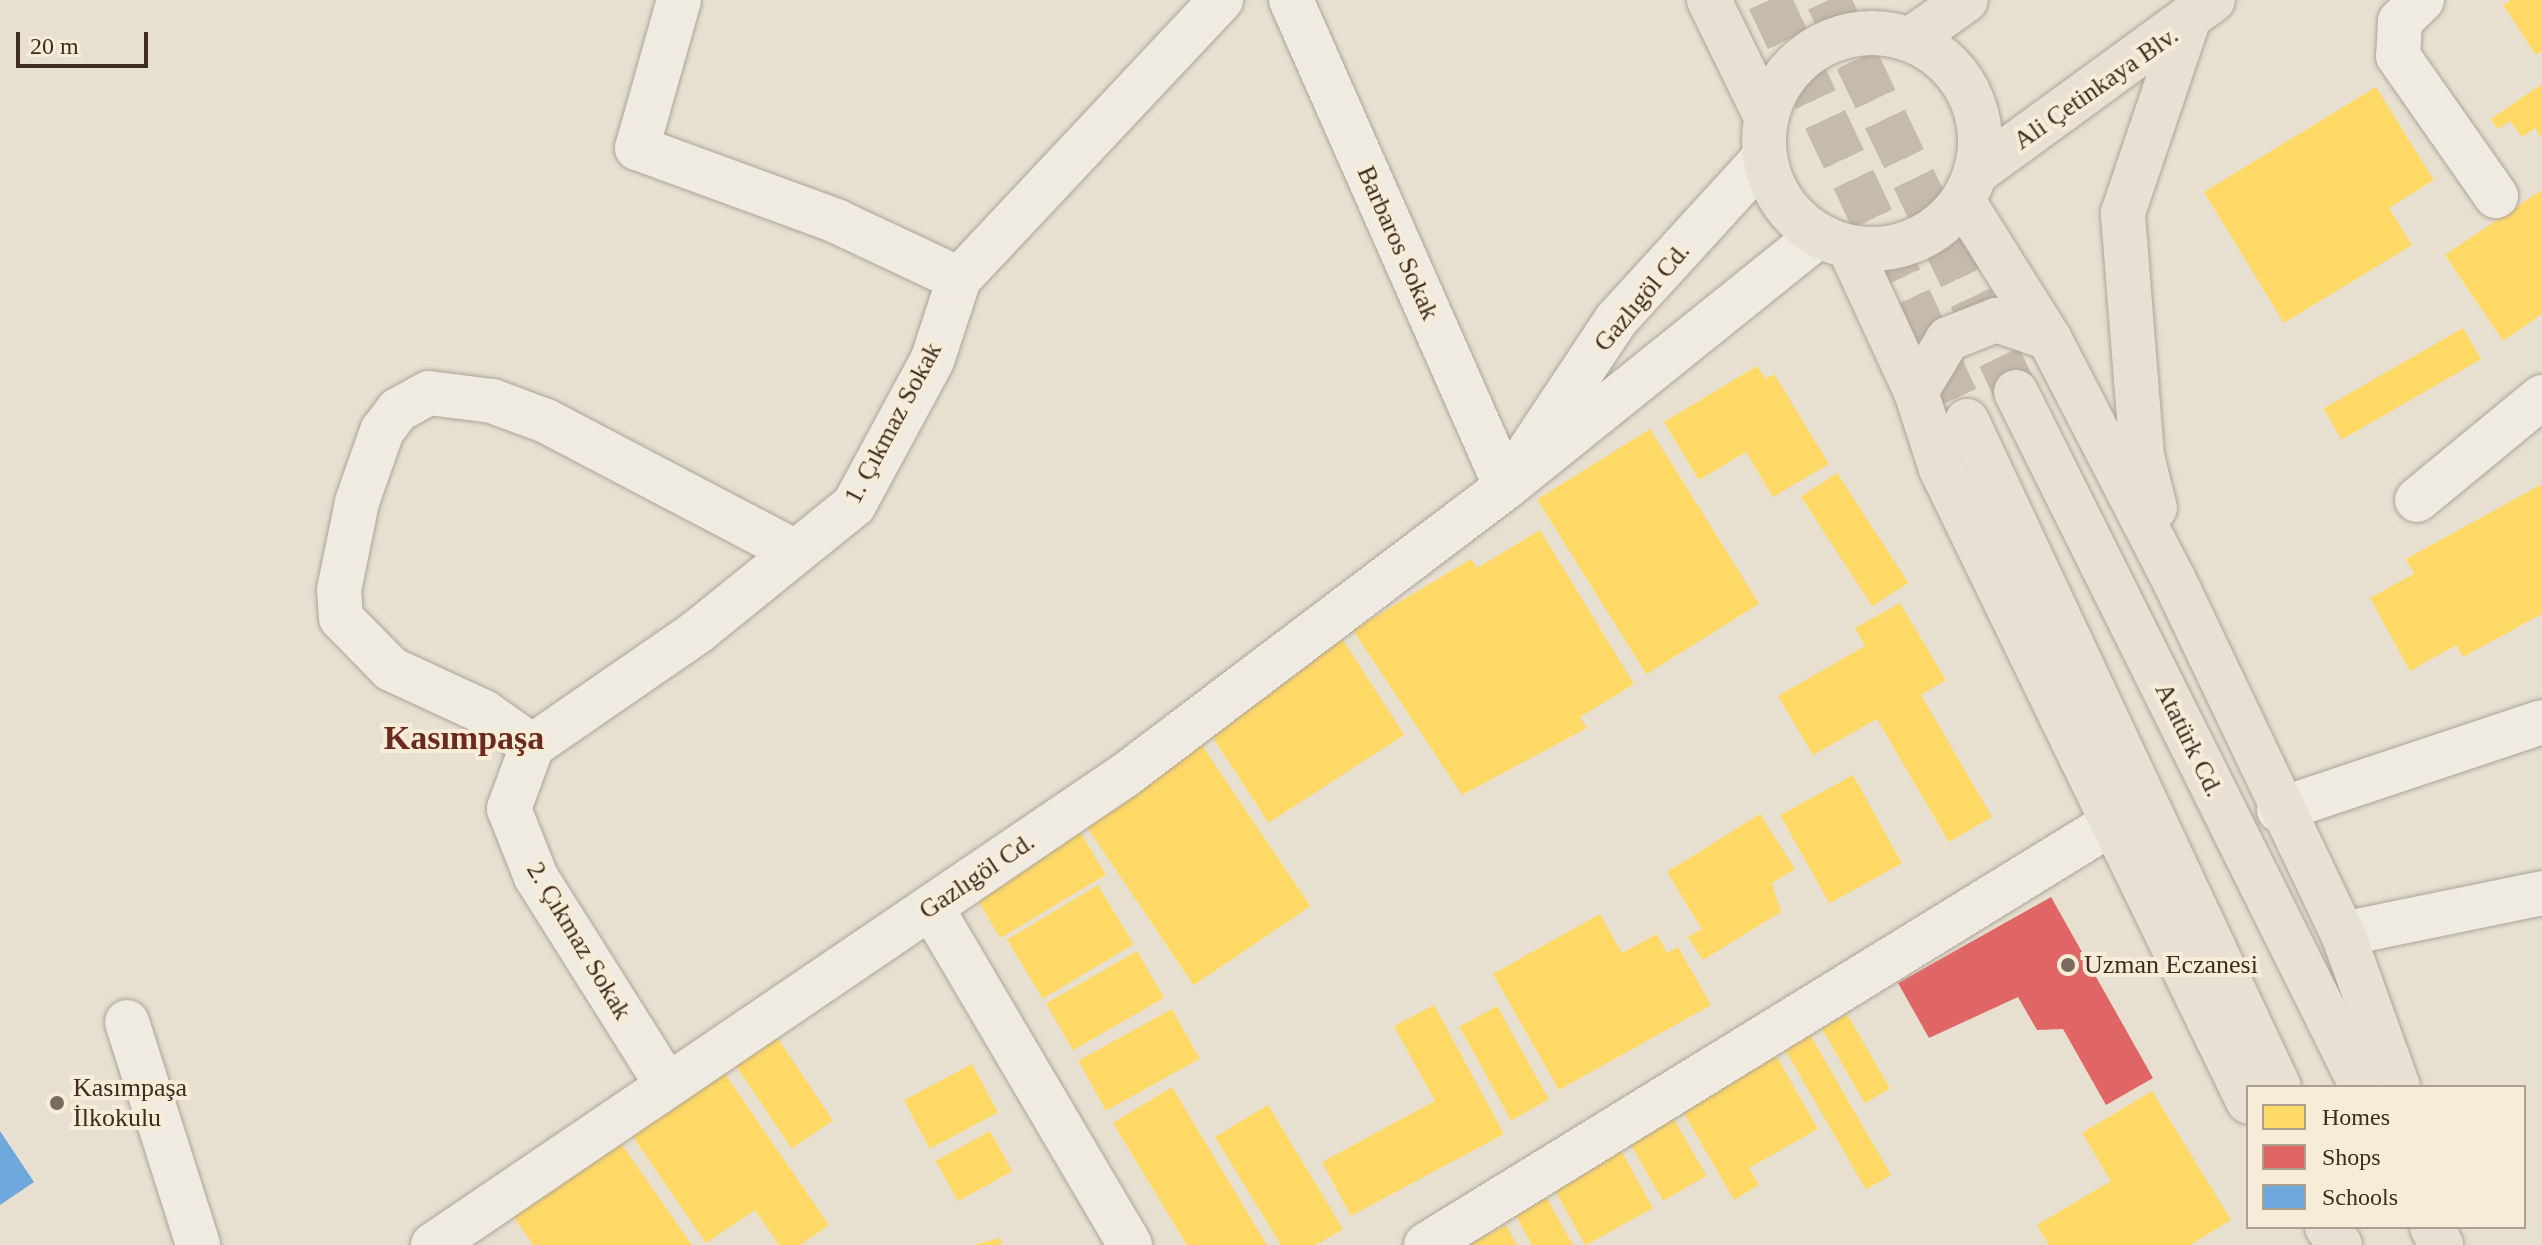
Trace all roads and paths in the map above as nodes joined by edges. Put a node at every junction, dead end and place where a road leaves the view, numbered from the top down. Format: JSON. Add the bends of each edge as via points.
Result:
{"nodes":[{"id":1,"x":679,"y":0,"type":"edge"},
{"id":2,"x":1221,"y":0,"type":"edge"},
{"id":3,"x":1291,"y":0,"type":"edge"},
{"id":4,"x":1709,"y":0,"type":"edge"},
{"id":5,"x":1966,"y":0,"type":"edge"},
{"id":6,"x":2422,"y":0,"type":"edge"},
{"id":7,"x":2200,"y":12,"type":"edge"},
{"id":8,"x":1892,"y":25,"type":"edge"},
{"id":9,"x":1765,"y":137,"type":"junction"},
{"id":10,"x":1970,"y":187,"type":"junction"},
{"id":11,"x":2496,"y":196,"type":"dead end"},
{"id":12,"x":1834,"y":242,"type":"junction"},
{"id":13,"x":959,"y":279,"type":"junction"},
{"id":14,"x":2049,"y":338,"type":"junction"},
{"id":15,"x":1916,"y":392,"type":"junction"},
{"id":16,"x":2016,"y":392,"type":"tunnel mouth"},
{"id":17,"x":2542,"y":397,"type":"edge"},
{"id":18,"x":1967,"y":421,"type":"tunnel mouth"},
{"id":19,"x":1506,"y":487,"type":"junction"},
{"id":20,"x":2417,"y":500,"type":"dead end"},
{"id":21,"x":796,"y":552,"type":"junction"},
{"id":22,"x":2174,"y":580,"type":"junction"},
{"id":23,"x":2542,"y":722,"type":"edge"},
{"id":24,"x":532,"y":746,"type":"junction"},
{"id":25,"x":2279,"y":810,"type":"junction"},
{"id":26,"x":2109,"y":825,"type":"junction"},
{"id":27,"x":2542,"y":893,"type":"edge"},
{"id":28,"x":931,"y":907,"type":"junction"},
{"id":29,"x":2343,"y":934,"type":"junction"},
{"id":30,"x":127,"y":1022,"type":"dead end"},
{"id":31,"x":667,"y":1085,"type":"junction"},
{"id":32,"x":2278,"y":1085,"type":"edge"},
{"id":33,"x":2361,"y":1085,"type":"edge"},
{"id":34,"x":2397,"y":1085,"type":"edge"},
{"id":35,"x":2246,"y":1097,"type":"edge"},
{"id":36,"x":198,"y":1245,"type":"edge"},
{"id":37,"x":433,"y":1245,"type":"edge"},
{"id":38,"x":1130,"y":1245,"type":"edge"},
{"id":39,"x":1426,"y":1245,"type":"edge"}],
"edges":[{"from":1,"to":13,"type":"street","via":[[637,148],[836,221]]},
{"from":2,"to":13,"type":"street","name":"1. Çıkmaz Sokak"},
{"from":3,"to":19,"type":"street","name":"Barbaros Sokak"},
{"from":4,"to":9,"type":"main road"},
{"from":5,"to":8,"type":"main road"},
{"from":6,"to":11,"type":"street","via":[[2400,21],[2398,56]]},
{"from":7,"to":10,"type":"main road","name":"Ali Çetinkaya Blv."},
{"from":7,"to":22,"type":"main road","via":[[2123,213],[2142,456]]},
{"from":8,"to":9,"type":"main road","via":[[1847,34],[1816,47],[1791,67]]},
{"from":8,"to":10,"type":"main road","via":[[1939,55],[1976,108]]},
{"from":9,"to":12,"type":"main road","via":[[1792,216]]},
{"from":9,"to":19,"type":"street","name":"Gazlıgöl Cd.","via":[[1616,320]]},
{"from":10,"to":12,"type":"main road","via":[[1913,242]]},
{"from":10,"to":14,"type":"main road"},
{"from":12,"to":15,"type":"main road"},
{"from":12,"to":19,"type":"street","name":"Gazlıgöl Cd."},
{"from":13,"to":21,"type":"street","name":"1. Çıkmaz Sokak","via":[[932,361],[854,505]]},
{"from":14,"to":15,"type":"main road","via":[[1996,320],[1948,339]]},
{"from":14,"to":22,"type":"main road"},
{"from":15,"to":26,"type":"main road","via":[[1941,469]]},
{"from":16,"to":33,"type":"main road","name":"Atatürk Cd."},
{"from":17,"to":20,"type":"street"},
{"from":18,"to":32,"type":"main road"},
{"from":19,"to":28,"type":"street","name":"Gazlıgöl Cd.","via":[[1124,776]]},
{"from":21,"to":24,"type":"street","name":"1. Çıkmaz Sokak"},
{"from":21,"to":24,"type":"street","via":[[546,421],[492,401],[429,393],[398,410],[382,431],[357,502],[339,590],[341,618],[391,669],[484,712]]},
{"from":22,"to":25,"type":"main road"},
{"from":23,"to":25,"type":"street"},
{"from":24,"to":31,"type":"street","name":"2. Çıkmaz Sokak","via":[[509,809],[536,877]]},
{"from":25,"to":29,"type":"main road"},
{"from":26,"to":35,"type":"main road"},
{"from":26,"to":39,"type":"street"},
{"from":27,"to":29,"type":"street"},
{"from":28,"to":31,"type":"street","name":"Gazlıgöl Cd."},
{"from":28,"to":38,"type":"street"},
{"from":29,"to":34,"type":"main road"},
{"from":30,"to":36,"type":"street"},
{"from":31,"to":37,"type":"street","name":"Gazlıgöl Cd."}]}
